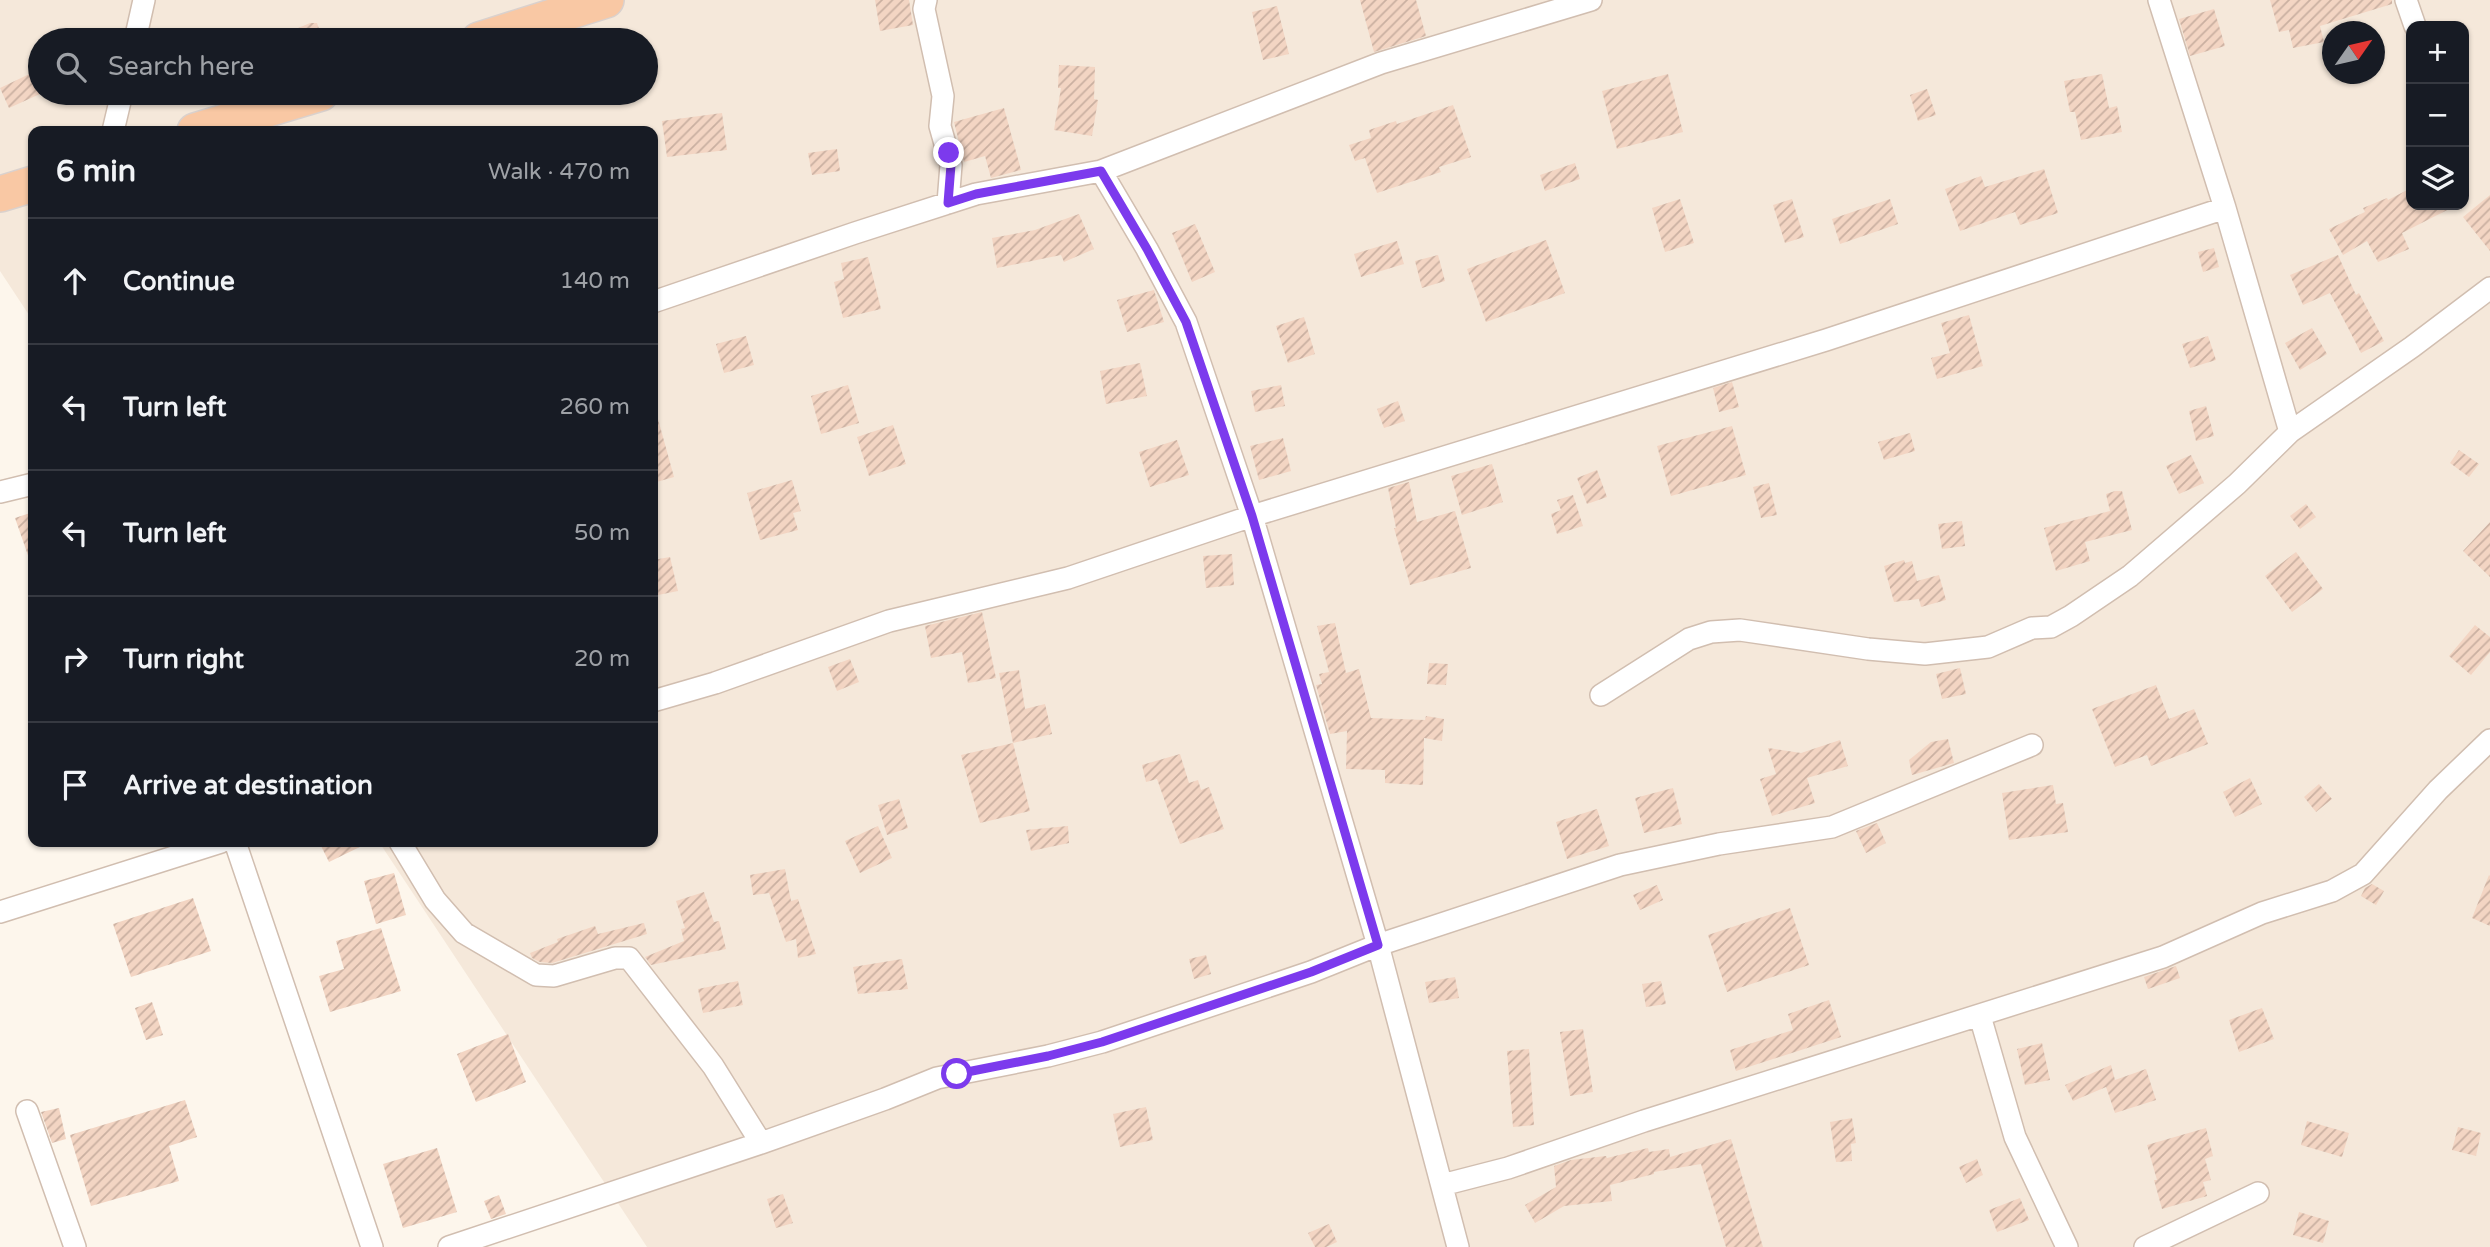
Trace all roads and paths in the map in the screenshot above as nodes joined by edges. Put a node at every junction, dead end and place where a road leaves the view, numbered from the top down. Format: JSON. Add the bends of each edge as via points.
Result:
{"nodes":[{"id":1,"x":144,"y":0,"type":"edge"},
{"id":2,"x":606,"y":0,"type":"edge"},
{"id":3,"x":926,"y":0,"type":"edge"},
{"id":4,"x":1591,"y":0,"type":"edge"},
{"id":5,"x":2159,"y":0,"type":"edge"},
{"id":6,"x":2406,"y":0,"type":"edge"},
{"id":7,"x":547,"y":8,"type":"edge"},
{"id":8,"x":2413,"y":21,"type":"edge"},
{"id":9,"x":138,"y":28,"type":"edge"},
{"id":10,"x":505,"y":28,"type":"edge"},
{"id":11,"x":119,"y":105,"type":"edge"},
{"id":12,"x":281,"y":105,"type":"edge"},
{"id":13,"x":114,"y":126,"type":"edge"},
{"id":14,"x":212,"y":126,"type":"edge"},
{"id":15,"x":1101,"y":171,"type":"junction"},
{"id":16,"x":28,"y":186,"type":"edge"},
{"id":17,"x":0,"y":194,"type":"edge"},
{"id":18,"x":948,"y":203,"type":"junction"},
{"id":19,"x":2225,"y":208,"type":"junction"},
{"id":20,"x":2490,"y":288,"type":"edge"},
{"id":21,"x":658,"y":300,"type":"edge"},
{"id":22,"x":2290,"y":432,"type":"junction"},
{"id":23,"x":28,"y":485,"type":"edge"},
{"id":24,"x":0,"y":492,"type":"edge"},
{"id":25,"x":1252,"y":516,"type":"junction"},
{"id":26,"x":1601,"y":695,"type":"dead end"},
{"id":27,"x":658,"y":700,"type":"edge"},
{"id":28,"x":2490,"y":740,"type":"edge"},
{"id":29,"x":2032,"y":746,"type":"dead end"},
{"id":30,"x":205,"y":847,"type":"edge"},
{"id":31,"x":237,"y":847,"type":"edge"},
{"id":32,"x":403,"y":847,"type":"edge"},
{"id":33,"x":0,"y":912,"type":"edge"},
{"id":34,"x":1378,"y":945,"type":"junction"},
{"id":35,"x":1980,"y":1016,"type":"junction"},
{"id":36,"x":27,"y":1111,"type":"dead end"},
{"id":37,"x":761,"y":1143,"type":"junction"},
{"id":38,"x":1442,"y":1185,"type":"junction"},
{"id":39,"x":2258,"y":1193,"type":"dead end"},
{"id":40,"x":75,"y":1247,"type":"edge"},
{"id":41,"x":372,"y":1247,"type":"edge"},
{"id":42,"x":449,"y":1247,"type":"edge"},
{"id":43,"x":1458,"y":1247,"type":"edge"},
{"id":44,"x":2067,"y":1247,"type":"edge"},
{"id":45,"x":2145,"y":1247,"type":"edge"}],
"edges":[{"from":1,"to":9,"type":"street"},
{"from":2,"to":7,"type":"highway"},
{"from":3,"to":18,"type":"street","via":[[924,9],[943,96],[940,126],[951,165]]},
{"from":4,"to":15,"type":"street","via":[[1381,63]]},
{"from":5,"to":19,"type":"street"},
{"from":6,"to":8,"type":"street"},
{"from":7,"to":10,"type":"highway"},
{"from":11,"to":13,"type":"street"},
{"from":12,"to":14,"type":"highway"},
{"from":15,"to":18,"type":"street"},
{"from":15,"to":25,"type":"street","via":[[1186,322]]},
{"from":16,"to":17,"type":"highway"},
{"from":18,"to":21,"type":"street"},
{"from":19,"to":22,"type":"street"},
{"from":19,"to":25,"type":"street","via":[[1826,340]]},
{"from":20,"to":22,"type":"street"},
{"from":22,"to":26,"type":"street","via":[[2130,576],[2051,627],[2032,628],[1988,647],[1924,653],[1740,630],[1711,632],[1689,639]]},
{"from":23,"to":24,"type":"street"},
{"from":25,"to":27,"type":"street","via":[[1068,578],[890,621]]},
{"from":25,"to":34,"type":"street"},
{"from":28,"to":35,"type":"street","via":[[2362,874],[2332,891],[2262,914],[2163,957]]},
{"from":29,"to":34,"type":"street","via":[[1832,827],[1620,865]]},
{"from":30,"to":33,"type":"street"},
{"from":31,"to":41,"type":"street"},
{"from":32,"to":37,"type":"street","via":[[435,900],[464,933],[536,975],[554,976],[629,958],[713,1066]]},
{"from":34,"to":37,"type":"street","via":[[1102,1042],[937,1078]]},
{"from":34,"to":38,"type":"street"},
{"from":35,"to":38,"type":"street"},
{"from":35,"to":44,"type":"street","via":[[2015,1137]]},
{"from":36,"to":40,"type":"street"},
{"from":37,"to":42,"type":"street"},
{"from":38,"to":43,"type":"street"},
{"from":39,"to":45,"type":"street"}]}
